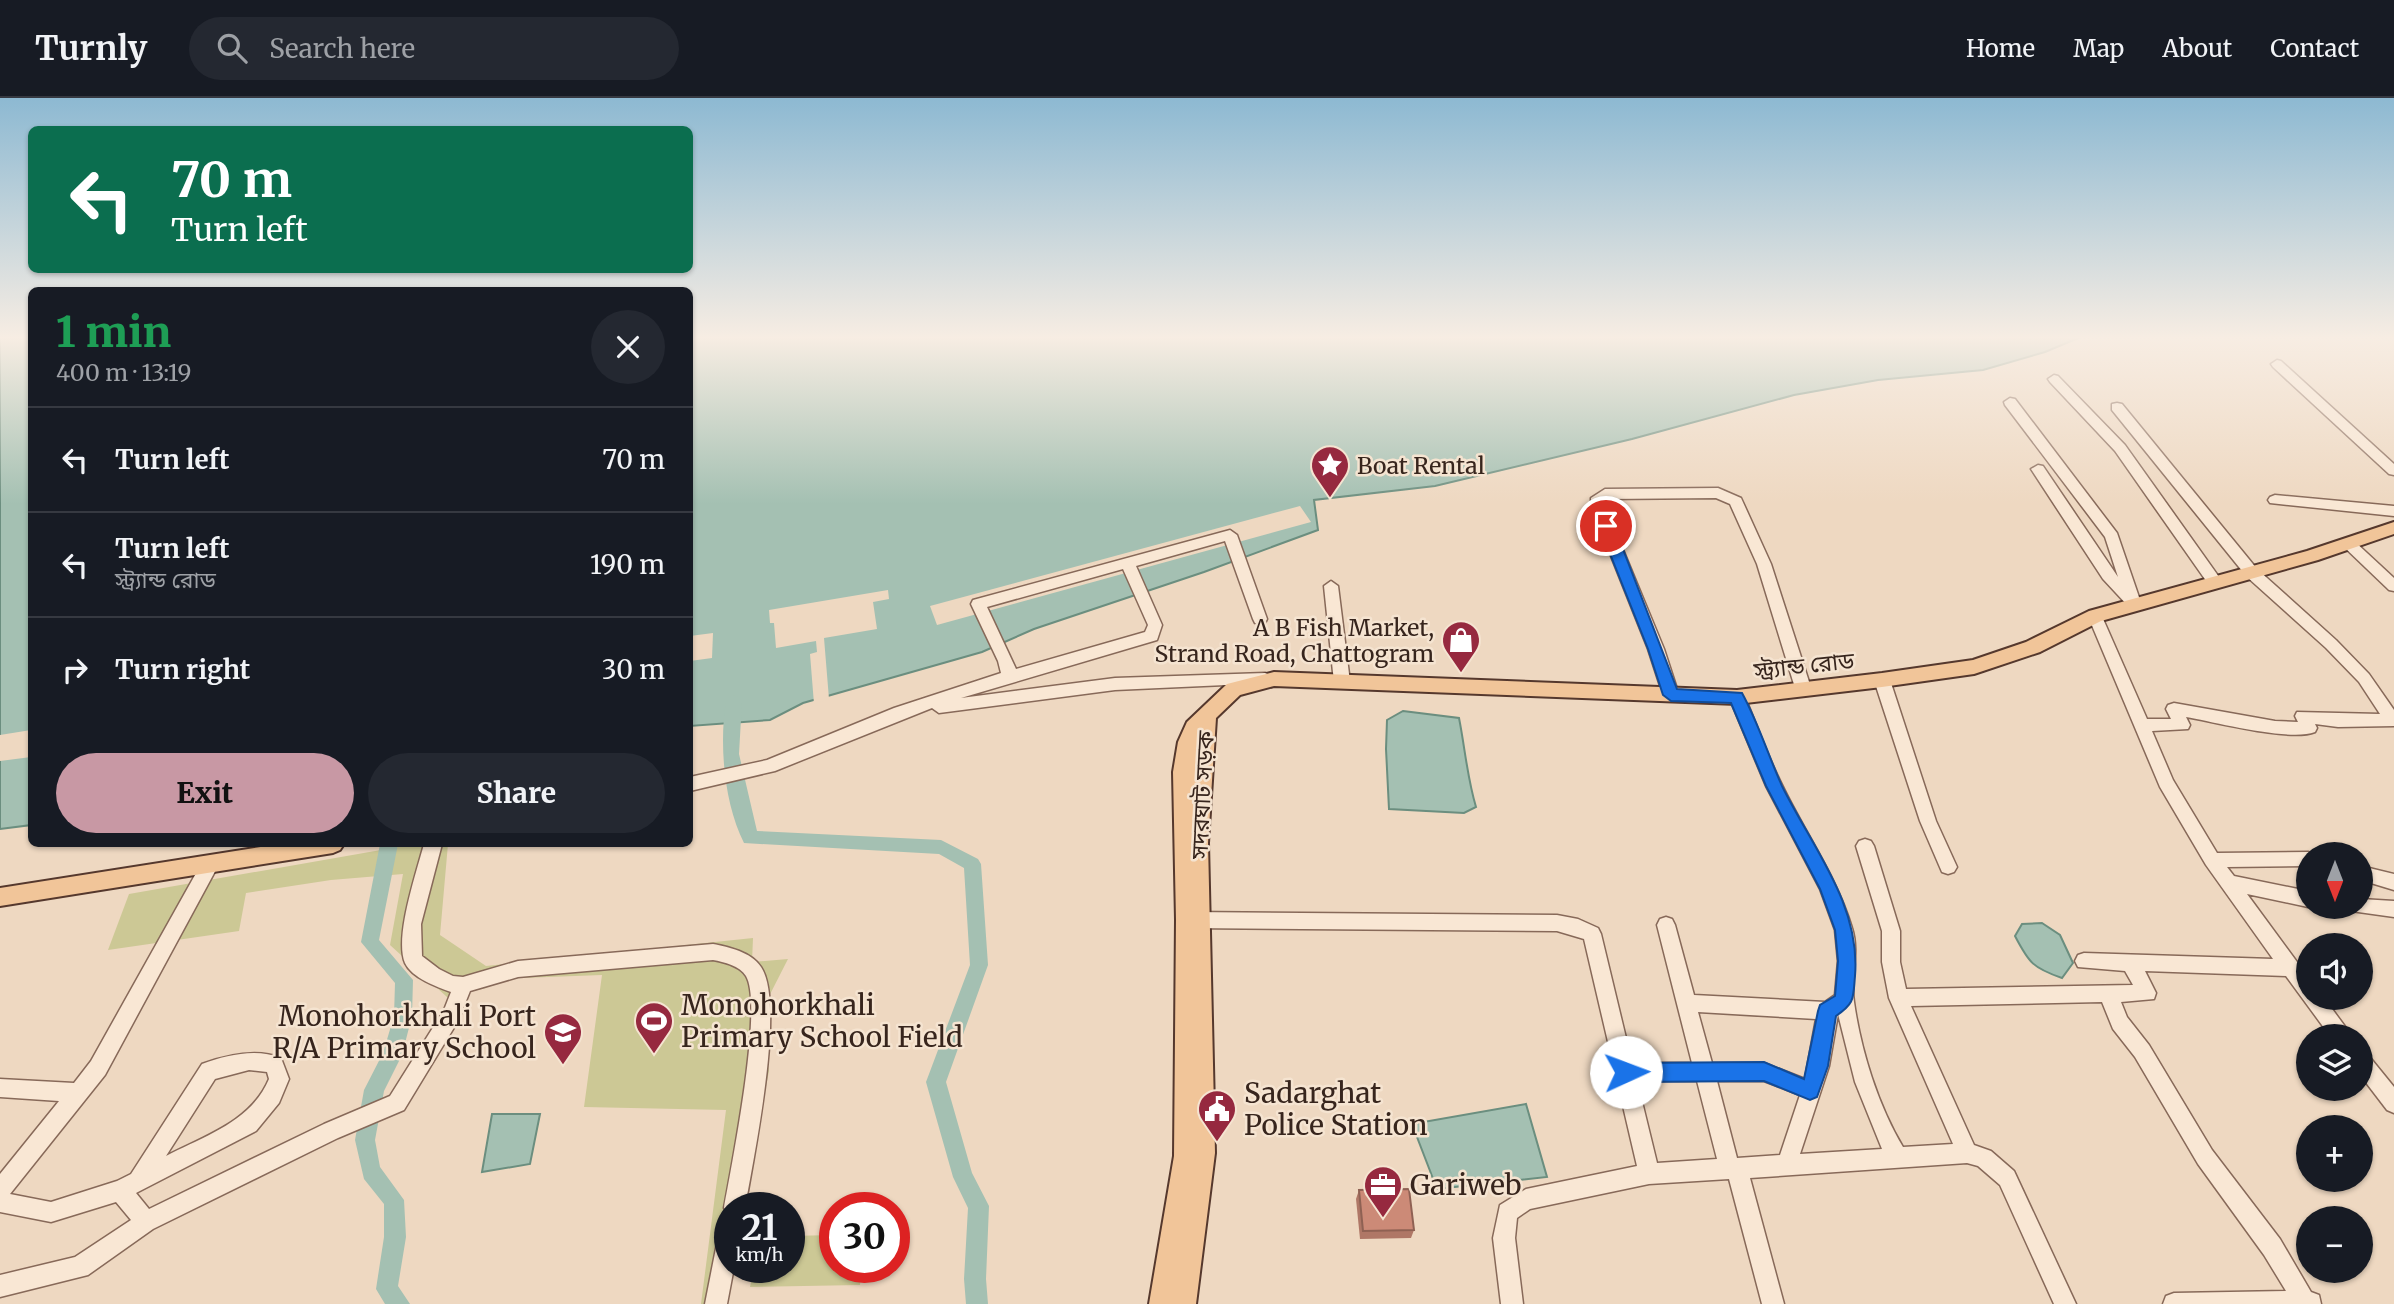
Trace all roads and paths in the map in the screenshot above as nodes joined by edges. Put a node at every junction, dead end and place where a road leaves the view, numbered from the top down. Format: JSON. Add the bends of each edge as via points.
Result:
{"nodes":[{"id":1,"x":2067,"y":392,"type":"edge"},
{"id":2,"x":2307,"y":392,"type":"edge"},
{"id":3,"x":2010,"y":402,"type":"dead end"},
{"id":4,"x":2118,"y":407,"type":"dead end"},
{"id":5,"x":2038,"y":469,"type":"dead end"},
{"id":6,"x":2394,"y":471,"type":"edge"},
{"id":7,"x":2274,"y":500,"type":"dead end"},
{"id":8,"x":2394,"y":511,"type":"edge"},
{"id":9,"x":2394,"y":528,"type":"edge"},
{"id":10,"x":2348,"y":543,"type":"junction"},
{"id":11,"x":1127,"y":562,"type":"junction"},
{"id":12,"x":2252,"y":573,"type":"junction"},
{"id":13,"x":2214,"y":581,"type":"junction"},
{"id":14,"x":1331,"y":586,"type":"dead end"},
{"id":15,"x":2394,"y":586,"type":"edge"},
{"id":16,"x":2134,"y":603,"type":"junction"},
{"id":17,"x":2095,"y":615,"type":"junction"},
{"id":18,"x":1260,"y":619,"type":"dead end"},
{"id":19,"x":1008,"y":669,"type":"junction"},
{"id":20,"x":1275,"y":679,"type":"junction"},
{"id":21,"x":1882,"y":680,"type":"junction"},
{"id":22,"x":1342,"y":682,"type":"junction"},
{"id":23,"x":1804,"y":691,"type":"junction"},
{"id":24,"x":1671,"y":695,"type":"junction"},
{"id":25,"x":1737,"y":697,"type":"junction"},
{"id":26,"x":900,"y":712,"type":"junction"},
{"id":27,"x":1206,"y":714,"type":"joint"},
{"id":28,"x":2393,"y":720,"type":"edge"},
{"id":29,"x":2140,"y":725,"type":"junction"},
{"id":30,"x":693,"y":782,"type":"edge"},
{"id":31,"x":1865,"y":846,"type":"dead end"},
{"id":32,"x":315,"y":847,"type":"edge"},
{"id":33,"x":432,"y":847,"type":"edge"},
{"id":34,"x":2296,"y":859,"type":"edge"},
{"id":35,"x":2212,"y":860,"type":"junction"},
{"id":36,"x":210,"y":864,"type":"junction"},
{"id":37,"x":1948,"y":867,"type":"dead end"},
{"id":38,"x":2373,"y":876,"type":"edge"},
{"id":39,"x":2394,"y":882,"type":"edge"},
{"id":40,"x":2230,"y":883,"type":"junction"},
{"id":41,"x":0,"y":897,"type":"edge"},
{"id":42,"x":2296,"y":897,"type":"edge"},
{"id":43,"x":2373,"y":907,"type":"edge"},
{"id":44,"x":2394,"y":909,"type":"edge"},
{"id":45,"x":1193,"y":920,"type":"junction"},
{"id":46,"x":1665,"y":925,"type":"dead end"},
{"id":47,"x":2084,"y":961,"type":"dead end"},
{"id":48,"x":2131,"y":963,"type":"junction"},
{"id":49,"x":2290,"y":968,"type":"junction"},
{"id":50,"x":2296,"y":976,"type":"edge"},
{"id":51,"x":463,"y":985,"type":"junction"},
{"id":52,"x":2109,"y":996,"type":"junction"},
{"id":53,"x":1898,"y":998,"type":"junction"},
{"id":54,"x":1685,"y":1003,"type":"junction"},
{"id":55,"x":1835,"y":1006,"type":"junction"},
{"id":56,"x":2321,"y":1010,"type":"edge"},
{"id":57,"x":2333,"y":1024,"type":"edge"},
{"id":58,"x":1703,"y":1070,"type":"junction"},
{"id":59,"x":1626,"y":1072,"type":"junction"},
{"id":60,"x":2373,"y":1076,"type":"edge"},
{"id":61,"x":0,"y":1088,"type":"edge"},
{"id":62,"x":1810,"y":1090,"type":"junction"},
{"id":63,"x":80,"y":1093,"type":"junction"},
{"id":64,"x":2394,"y":1103,"type":"edge"},
{"id":65,"x":1967,"y":1153,"type":"junction"},
{"id":66,"x":1899,"y":1159,"type":"junction"},
{"id":67,"x":1787,"y":1164,"type":"junction"},
{"id":68,"x":1734,"y":1169,"type":"junction"},
{"id":69,"x":1649,"y":1174,"type":"junction"},
{"id":70,"x":129,"y":1186,"type":"junction"},
{"id":71,"x":0,"y":1190,"type":"edge"},
{"id":72,"x":737,"y":1192,"type":"edge"},
{"id":73,"x":0,"y":1202,"type":"edge"},
{"id":74,"x":146,"y":1222,"type":"junction"},
{"id":75,"x":720,"y":1283,"type":"edge"},
{"id":76,"x":0,"y":1286,"type":"edge"},
{"id":77,"x":2309,"y":1302,"type":"edge"},
{"id":78,"x":716,"y":1304,"type":"edge"},
{"id":79,"x":1162,"y":1304,"type":"edge"},
{"id":80,"x":1183,"y":1304,"type":"edge"},
{"id":81,"x":1512,"y":1304,"type":"edge"},
{"id":82,"x":1773,"y":1304,"type":"edge"},
{"id":83,"x":2065,"y":1304,"type":"edge"},
{"id":84,"x":2174,"y":1304,"type":"edge"}],
"edges":[{"from":1,"to":13,"type":"street","via":[[2120,448]]},
{"from":2,"to":6,"type":"street"},
{"from":3,"to":16,"type":"street","via":[[2112,536]]},
{"from":4,"to":12,"type":"street"},
{"from":5,"to":16,"type":"street","via":[[2108,575]]},
{"from":7,"to":8,"type":"street"},
{"from":9,"to":10,"type":"main road","name":"স্ট্র্যান্ড রোড"},
{"from":10,"to":12,"type":"main road","name":"স্ট্র্যান্ড রোড"},
{"from":10,"to":15,"type":"street"},
{"from":11,"to":18,"type":"street","via":[[1230,535]]},
{"from":11,"to":19,"type":"street","via":[[978,604]]},
{"from":11,"to":19,"type":"street","via":[[1155,625],[1152,636]]},
{"from":12,"to":13,"type":"main road","name":"স্ট্র্যান্ড রোড"},
{"from":12,"to":28,"type":"street","via":[[2356,669]]},
{"from":13,"to":16,"type":"main road","name":"স্ট্র্যান্ড রোড"},
{"from":14,"to":22,"type":"street"},
{"from":16,"to":17,"type":"main road","name":"স্ট্র্যান্ড রোড"},
{"from":17,"to":21,"type":"main road","name":"স্ট্র্যান্ড রোড","via":[[2033,647],[1974,667]]},
{"from":17,"to":29,"type":"street"},
{"from":19,"to":26,"type":"street"},
{"from":20,"to":22,"type":"main road","name":"স্ট্র্যান্ড রোড"},
{"from":20,"to":26,"type":"street","via":[[1115,684]]},
{"from":20,"to":27,"type":"main road","name":"স্ট্র্যান্ড রোড","via":[[1234,689]]},
{"from":21,"to":23,"type":"main road","name":"স্ট্র্যান্ড রোড"},
{"from":21,"to":37,"type":"street","via":[[1928,821]]},
{"from":22,"to":24,"type":"main road","name":"স্ট্র্যান্ড রোড"},
{"from":23,"to":24,"type":"street","via":[[1764,564],[1736,501],[1718,493],[1605,494],[1598,498],[1598,506]]},
{"from":23,"to":25,"type":"main road","name":"স্ট্র্যান্ড রোড"},
{"from":24,"to":25,"type":"main road","name":"স্ট্র্যান্ড রোড"},
{"from":25,"to":55,"type":"street","via":[[1774,786],[1828,888],[1844,930],[1847,961]]},
{"from":26,"to":30,"type":"street","via":[[769,766]]},
{"from":27,"to":45,"type":"main road","name":"সদরঘাট সড়ক"},
{"from":28,"to":29,"type":"street","via":[[2303,716],[2306,729],[2174,709],[2182,725]]},
{"from":29,"to":35,"type":"street","via":[[2166,782]]},
{"from":31,"to":53,"type":"street","via":[[1891,931]]},
{"from":32,"to":36,"type":"main road"},
{"from":33,"to":51,"type":"street","via":[[412,924],[413,960],[432,975]]},
{"from":34,"to":35,"type":"street"},
{"from":35,"to":40,"type":"street"},
{"from":36,"to":41,"type":"main road"},
{"from":36,"to":63,"type":"street","via":[[110,1048]]},
{"from":38,"to":39,"type":"street"},
{"from":40,"to":42,"type":"street"},
{"from":40,"to":49,"type":"street"},
{"from":43,"to":44,"type":"street"},
{"from":45,"to":59,"type":"street","via":[[1558,923],[1578,927],[1592,934]]},
{"from":45,"to":79,"type":"main road","name":"সদরঘাট সড়ক","via":[[1186,1156]]},
{"from":45,"to":80,"type":"main road","name":"সদরঘাট সড়ক","via":[[1203,1153]]},
{"from":46,"to":54,"type":"street"},
{"from":47,"to":48,"type":"street"},
{"from":48,"to":49,"type":"street"},
{"from":48,"to":52,"type":"street","via":[[2147,993]]},
{"from":49,"to":50,"type":"street"},
{"from":51,"to":72,"type":"street","via":[[518,969],[713,952],[728,954],[747,966],[760,987],[758,1056]]},
{"from":51,"to":74,"type":"street","via":[[451,1015],[397,1103]]},
{"from":52,"to":53,"type":"street"},
{"from":52,"to":77,"type":"street","via":[[2120,1023],[2142,1051],[2205,1157]]},
{"from":53,"to":65,"type":"street"},
{"from":54,"to":55,"type":"street"},
{"from":54,"to":58,"type":"street"},
{"from":55,"to":62,"type":"street"},
{"from":55,"to":66,"type":"street","via":[[1885,1136]]},
{"from":56,"to":57,"type":"street"},
{"from":58,"to":59,"type":"street"},
{"from":58,"to":62,"type":"street","via":[[1764,1072]]},
{"from":58,"to":68,"type":"street"},
{"from":59,"to":69,"type":"street"},
{"from":60,"to":64,"type":"street"},
{"from":61,"to":63,"type":"street"},
{"from":62,"to":67,"type":"street"},
{"from":63,"to":71,"type":"street"},
{"from":65,"to":66,"type":"street"},
{"from":65,"to":83,"type":"street","via":[[1984,1158],[2007,1178]]},
{"from":66,"to":67,"type":"street"},
{"from":67,"to":68,"type":"street"},
{"from":68,"to":69,"type":"street"},
{"from":68,"to":82,"type":"street"},
{"from":69,"to":81,"type":"street","via":[[1526,1199],[1507,1212],[1504,1238]]},
{"from":70,"to":70,"type":"street","via":[[249,1124],[272,1096],[279,1079],[274,1064],[249,1062],[209,1071]]},
{"from":70,"to":73,"type":"street","via":[[51,1212]]},
{"from":70,"to":74,"type":"street"},
{"from":74,"to":76,"type":"street","via":[[80,1267]]},
{"from":75,"to":78,"type":"street"},
{"from":77,"to":84,"type":"street"}]}
